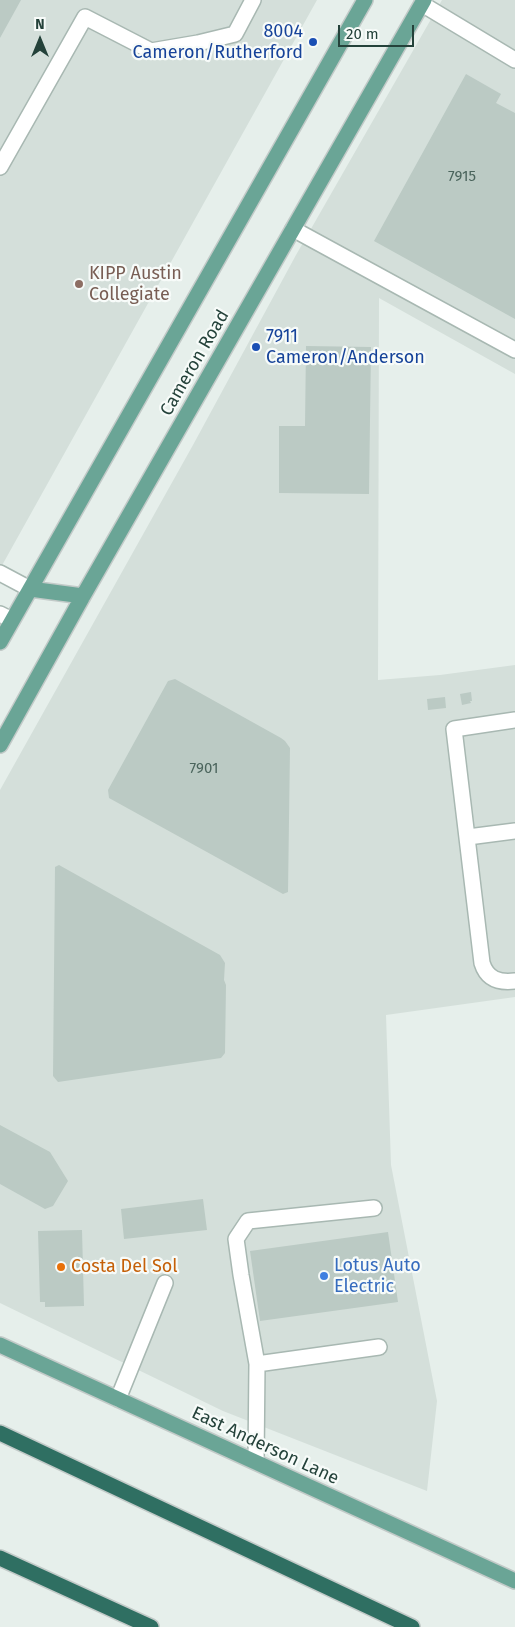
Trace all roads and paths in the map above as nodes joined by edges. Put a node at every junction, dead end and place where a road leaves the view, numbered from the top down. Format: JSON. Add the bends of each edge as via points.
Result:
{"nodes":[{"id":1,"x":253,"y":0,"type":"edge"},
{"id":2,"x":365,"y":0,"type":"edge"},
{"id":3,"x":423,"y":2,"type":"edge"},
{"id":4,"x":515,"y":60,"type":"edge"},
{"id":5,"x":0,"y":167,"type":"edge"},
{"id":6,"x":293,"y":229,"type":"junction"},
{"id":7,"x":515,"y":350,"type":"edge"},
{"id":8,"x":0,"y":573,"type":"edge"},
{"id":9,"x":30,"y":589,"type":"junction"},
{"id":10,"x":83,"y":596,"type":"junction"},
{"id":11,"x":6,"y":617,"type":"edge"},
{"id":12,"x":0,"y":642,"type":"edge"},
{"id":13,"x":515,"y":720,"type":"edge"},
{"id":14,"x":0,"y":745,"type":"edge"},
{"id":15,"x":515,"y":831,"type":"edge"},
{"id":16,"x":468,"y":837,"type":"junction"},
{"id":17,"x":515,"y":981,"type":"edge"},
{"id":18,"x":374,"y":1208,"type":"dead end"},
{"id":19,"x":165,"y":1283,"type":"dead end"},
{"id":20,"x":0,"y":1345,"type":"edge"},
{"id":21,"x":379,"y":1347,"type":"dead end"},
{"id":22,"x":257,"y":1364,"type":"junction"},
{"id":23,"x":118,"y":1399,"type":"junction"},
{"id":24,"x":0,"y":1434,"type":"edge"},
{"id":25,"x":256,"y":1462,"type":"junction"},
{"id":26,"x":0,"y":1558,"type":"edge"},
{"id":27,"x":515,"y":1581,"type":"edge"},
{"id":28,"x":151,"y":1627,"type":"edge"},
{"id":29,"x":412,"y":1627,"type":"edge"}],
"edges":[{"from":1,"to":5,"type":"lane","via":[[235,34],[151,51],[85,17]]},
{"from":2,"to":9,"type":"main road","name":"Cameron Road"},
{"from":3,"to":4,"type":"lane"},
{"from":3,"to":6,"type":"main road","name":"Cameron Road"},
{"from":6,"to":7,"type":"lane"},
{"from":6,"to":10,"type":"main road","name":"Cameron Road"},
{"from":8,"to":9,"type":"lane"},
{"from":9,"to":10,"type":"main road"},
{"from":9,"to":11,"type":"main road","name":"Cameron Road"},
{"from":10,"to":14,"type":"main road","name":"Cameron Road"},
{"from":11,"to":12,"type":"main road","name":"Cameron Road"},
{"from":13,"to":16,"type":"lane","via":[[454,728]]},
{"from":15,"to":16,"type":"lane"},
{"from":16,"to":17,"type":"lane","via":[[482,963],[485,972],[493,979]]},
{"from":18,"to":22,"type":"lane","via":[[248,1221],[236,1238]]},
{"from":19,"to":23,"type":"lane"},
{"from":20,"to":23,"type":"main road","name":"East Anderson Lane"},
{"from":21,"to":22,"type":"lane"},
{"from":22,"to":25,"type":"lane"},
{"from":23,"to":25,"type":"main road","name":"East Anderson Lane"},
{"from":24,"to":29,"type":"highway"},
{"from":25,"to":27,"type":"main road","name":"East Anderson Lane"},
{"from":26,"to":28,"type":"highway"}]}
